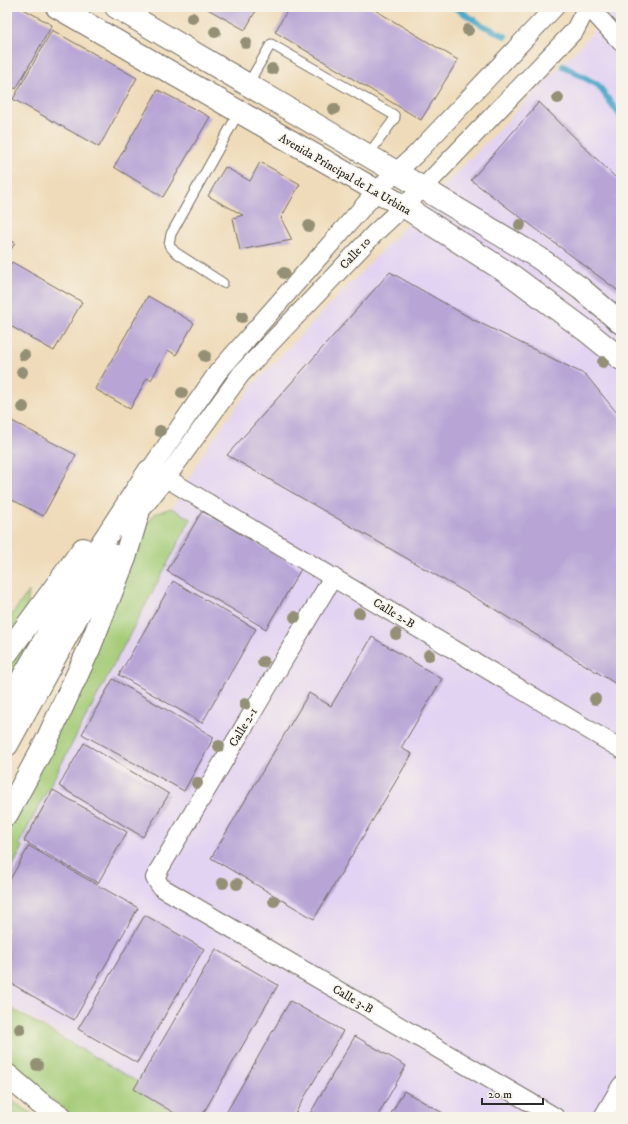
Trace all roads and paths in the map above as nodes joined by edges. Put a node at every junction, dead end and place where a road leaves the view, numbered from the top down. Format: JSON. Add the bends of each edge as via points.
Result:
{"nodes":[{"id":1,"x":57,"y":7,"type":"edge"},
{"id":2,"x":555,"y":7,"type":"edge"},
{"id":3,"x":588,"y":7,"type":"edge"},
{"id":4,"x":123,"y":9,"type":"edge"},
{"id":5,"x":621,"y":42,"type":"edge"},
{"id":6,"x":248,"y":84,"type":"junction"},
{"id":7,"x":239,"y":112,"type":"junction"},
{"id":8,"x":368,"y":155,"type":"junction"},
{"id":9,"x":396,"y":172,"type":"junction"},
{"id":10,"x":422,"y":188,"type":"junction"},
{"id":11,"x":377,"y":191,"type":"junction"},
{"id":12,"x":403,"y":206,"type":"junction"},
{"id":13,"x":223,"y":283,"type":"dead end"},
{"id":14,"x":621,"y":323,"type":"edge"},
{"id":15,"x":621,"y":359,"type":"edge"},
{"id":16,"x":158,"y":474,"type":"junction"},
{"id":17,"x":138,"y":514,"type":"junction"},
{"id":18,"x":332,"y":576,"type":"junction"},
{"id":19,"x":7,"y":653,"type":"edge"},
{"id":20,"x":7,"y":705,"type":"edge"},
{"id":21,"x":7,"y":745,"type":"edge"},
{"id":22,"x":621,"y":749,"type":"edge"},
{"id":23,"x":7,"y":814,"type":"edge"},
{"id":24,"x":155,"y":878,"type":"joint"},
{"id":25,"x":7,"y":1075,"type":"edge"},
{"id":26,"x":621,"y":1086,"type":"edge"},
{"id":27,"x":61,"y":1117,"type":"edge"},
{"id":28,"x":555,"y":1117,"type":"edge"},
{"id":29,"x":603,"y":1117,"type":"edge"}],
"edges":[{"from":1,"to":7,"type":"main road","name":"Avenida Principal de La Urbina"},
{"from":2,"to":9,"type":"street","name":"Calle 10"},
{"from":3,"to":5,"type":"street"},
{"from":3,"to":10,"type":"street","name":"Calle 10","via":[[575,30]]},
{"from":4,"to":6,"type":"main road"},
{"from":6,"to":8,"type":"main road"},
{"from":6,"to":8,"type":"lane","via":[[271,44],[394,115],[395,118]]},
{"from":7,"to":11,"type":"main road","name":"Avenida Principal de La Urbina"},
{"from":7,"to":13,"type":"lane","via":[[171,234],[169,245],[175,252]]},
{"from":8,"to":9,"type":"main road"},
{"from":9,"to":10,"type":"main road"},
{"from":9,"to":11,"type":"street","name":"Calle 10"},
{"from":10,"to":12,"type":"street","name":"Calle 10"},
{"from":10,"to":14,"type":"main road","via":[[539,258]]},
{"from":11,"to":12,"type":"main road","name":"Avenida Principal de La Urbina"},
{"from":11,"to":16,"type":"street","name":"Calle 10","via":[[218,372]]},
{"from":12,"to":15,"type":"main road","name":"Avenida Principal de La Urbina","via":[[514,277]]},
{"from":12,"to":16,"type":"street","name":"Calle 10","via":[[241,374]]},
{"from":16,"to":17,"type":"street","name":"Calle 10"},
{"from":16,"to":18,"type":"street","name":"Calle 2-B"},
{"from":16,"to":19,"type":"main road","via":[[126,489]]},
{"from":16,"to":20,"type":"main road","via":[[89,562]]},
{"from":17,"to":21,"type":"main road","via":[[101,573]]},
{"from":17,"to":23,"type":"main road","via":[[125,558],[89,649],[46,742]]},
{"from":18,"to":22,"type":"street","name":"Calle 2-B"},
{"from":18,"to":24,"type":"street","name":"Calle 2-1"},
{"from":24,"to":28,"type":"street","name":"Calle 3-B","via":[[162,887]]},
{"from":25,"to":27,"type":"main road"},
{"from":26,"to":29,"type":"street"}]}
